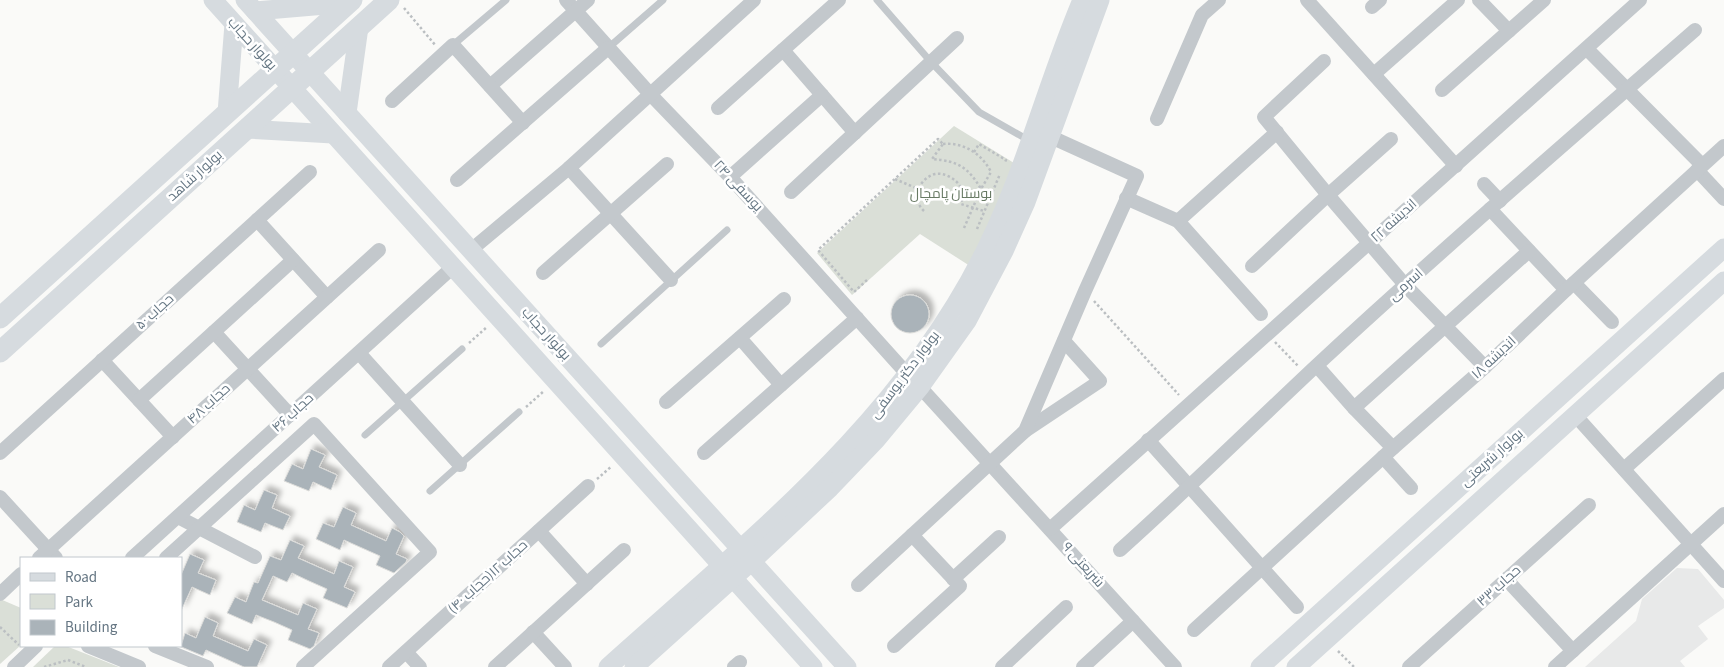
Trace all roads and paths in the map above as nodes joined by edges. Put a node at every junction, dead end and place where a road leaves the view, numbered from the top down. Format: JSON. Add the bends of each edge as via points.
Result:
{"nodes":[{"id":1,"x":213,"y":0,"type":"edge"},
{"id":2,"x":506,"y":0,"type":"edge"},
{"id":3,"x":566,"y":0,"type":"edge"},
{"id":4,"x":588,"y":0,"type":"edge"},
{"id":5,"x":663,"y":0,"type":"edge"},
{"id":6,"x":754,"y":0,"type":"edge"},
{"id":7,"x":840,"y":0,"type":"edge"},
{"id":8,"x":877,"y":0,"type":"edge"},
{"id":9,"x":1082,"y":0,"type":"edge"},
{"id":10,"x":1100,"y":0,"type":"edge"},
{"id":11,"x":1219,"y":0,"type":"edge"},
{"id":12,"x":1307,"y":0,"type":"edge"},
{"id":13,"x":1458,"y":0,"type":"edge"},
{"id":14,"x":1479,"y":0,"type":"edge"},
{"id":15,"x":1544,"y":0,"type":"edge"},
{"id":16,"x":1640,"y":0,"type":"edge"},
{"id":17,"x":350,"y":2,"type":"edge"},
{"id":18,"x":396,"y":3,"type":"edge"},
{"id":19,"x":250,"y":6,"type":"edge"},
{"id":20,"x":576,"y":11,"type":"junction"},
{"id":21,"x":234,"y":24,"type":"junction"},
{"id":22,"x":359,"y":27,"type":"junction"},
{"id":23,"x":1695,"y":30,"type":"dead end"},
{"id":24,"x":1509,"y":31,"type":"junction"},
{"id":25,"x":957,"y":38,"type":"dead end"},
{"id":26,"x":608,"y":48,"type":"junction"},
{"id":27,"x":1587,"y":49,"type":"junction"},
{"id":28,"x":448,"y":50,"type":"junction"},
{"id":29,"x":783,"y":50,"type":"junction"},
{"id":30,"x":293,"y":53,"type":"junction"},
{"id":31,"x":1324,"y":61,"type":"dead end"},
{"id":32,"x":931,"y":62,"type":"junction"},
{"id":33,"x":275,"y":70,"type":"junction"},
{"id":34,"x":310,"y":72,"type":"junction"},
{"id":35,"x":1374,"y":74,"type":"junction"},
{"id":36,"x":490,"y":86,"type":"junction"},
{"id":37,"x":292,"y":88,"type":"junction"},
{"id":38,"x":1628,"y":89,"type":"junction"},
{"id":39,"x":1442,"y":90,"type":"dead end"},
{"id":40,"x":651,"y":95,"type":"junction"},
{"id":41,"x":822,"y":95,"type":"junction"},
{"id":42,"x":392,"y":101,"type":"dead end"},
{"id":43,"x":718,"y":108,"type":"dead end"},
{"id":44,"x":227,"y":112,"type":"junction"},
{"id":45,"x":347,"y":113,"type":"junction"},
{"id":46,"x":1157,"y":119,"type":"dead end"},
{"id":47,"x":523,"y":123,"type":"junction"},
{"id":48,"x":247,"y":129,"type":"junction"},
{"id":49,"x":1277,"y":132,"type":"junction"},
{"id":50,"x":855,"y":133,"type":"junction"},
{"id":51,"x":333,"y":134,"type":"junction"},
{"id":52,"x":1050,"y":137,"type":"junction"},
{"id":53,"x":1391,"y":139,"type":"dead end"},
{"id":54,"x":1031,"y":142,"type":"junction"},
{"id":55,"x":944,"y":144,"type":"junction"},
{"id":56,"x":1724,"y":146,"type":"edge"},
{"id":57,"x":974,"y":152,"type":"junction"},
{"id":58,"x":667,"y":164,"type":"dead end"},
{"id":59,"x":1456,"y":166,"type":"junction"},
{"id":60,"x":569,"y":168,"type":"junction"},
{"id":61,"x":1699,"y":168,"type":"junction"},
{"id":62,"x":310,"y":172,"type":"dead end"},
{"id":63,"x":730,"y":177,"type":"junction"},
{"id":64,"x":895,"y":179,"type":"junction"},
{"id":65,"x":457,"y":180,"type":"dead end"},
{"id":66,"x":1484,"y":184,"type":"dead end"},
{"id":67,"x":981,"y":189,"type":"junction"},
{"id":68,"x":918,"y":190,"type":"junction"},
{"id":69,"x":791,"y":192,"type":"dead end"},
{"id":70,"x":1328,"y":195,"type":"junction"},
{"id":71,"x":1126,"y":198,"type":"junction"},
{"id":72,"x":1724,"y":199,"type":"edge"},
{"id":73,"x":1495,"y":205,"type":"junction"},
{"id":74,"x":973,"y":207,"type":"junction"},
{"id":75,"x":924,"y":211,"type":"dead end"},
{"id":76,"x":610,"y":213,"type":"junction"},
{"id":77,"x":993,"y":214,"type":"junction"},
{"id":78,"x":257,"y":220,"type":"junction"},
{"id":79,"x":1178,"y":221,"type":"junction"},
{"id":80,"x":964,"y":228,"type":"dead end"},
{"id":81,"x":977,"y":229,"type":"dead end"},
{"id":82,"x":727,"y":230,"type":"dead end"},
{"id":83,"x":1369,"y":243,"type":"junction"},
{"id":84,"x":1724,"y":248,"type":"edge"},
{"id":85,"x":380,"y":250,"type":"dead end"},
{"id":86,"x":471,"y":250,"type":"junction"},
{"id":87,"x":1529,"y":250,"type":"junction"},
{"id":88,"x":293,"y":260,"type":"junction"},
{"id":89,"x":1252,"y":266,"type":"dead end"},
{"id":90,"x":453,"y":267,"type":"junction"},
{"id":91,"x":542,"y":273,"type":"dead end"},
{"id":92,"x":671,"y":280,"type":"junction"},
{"id":93,"x":867,"y":280,"type":"dead end"},
{"id":94,"x":1724,"y":280,"type":"edge"},
{"id":95,"x":1406,"y":286,"type":"junction"},
{"id":96,"x":1570,"y":286,"type":"junction"},
{"id":97,"x":1085,"y":291,"type":"junction"},
{"id":98,"x":327,"y":297,"type":"junction"},
{"id":99,"x":784,"y":299,"type":"dead end"},
{"id":100,"x":1261,"y":314,"type":"dead end"},
{"id":101,"x":498,"y":317,"type":"junction"},
{"id":102,"x":0,"y":318,"type":"edge"},
{"id":103,"x":857,"y":318,"type":"junction"},
{"id":104,"x":1612,"y":322,"type":"dead end"},
{"id":105,"x":1445,"y":326,"type":"junction"},
{"id":106,"x":214,"y":332,"type":"junction"},
{"id":107,"x":1268,"y":334,"type":"junction"},
{"id":108,"x":740,"y":338,"type":"junction"},
{"id":109,"x":1064,"y":341,"type":"junction"},
{"id":110,"x":600,"y":344,"type":"dead end"},
{"id":111,"x":462,"y":349,"type":"joint"},
{"id":112,"x":0,"y":352,"type":"edge"},
{"id":113,"x":359,"y":353,"type":"junction"},
{"id":114,"x":102,"y":360,"type":"junction"},
{"id":115,"x":1485,"y":367,"type":"junction"},
{"id":116,"x":248,"y":368,"type":"junction"},
{"id":117,"x":1312,"y":371,"type":"junction"},
{"id":118,"x":1724,"y":378,"type":"edge"},
{"id":119,"x":556,"y":381,"type":"junction"},
{"id":120,"x":914,"y":381,"type":"junction"},
{"id":121,"x":781,"y":385,"type":"junction"},
{"id":122,"x":139,"y":400,"type":"junction"},
{"id":123,"x":403,"y":402,"type":"junction"},
{"id":124,"x":666,"y":402,"type":"dead end"},
{"id":125,"x":1188,"y":405,"type":"junction"},
{"id":126,"x":1354,"y":408,"type":"junction"},
{"id":127,"x":519,"y":412,"type":"joint"},
{"id":128,"x":290,"y":415,"type":"junction"},
{"id":129,"x":1575,"y":415,"type":"junction"},
{"id":130,"x":1026,"y":431,"type":"junction"},
{"id":131,"x":365,"y":436,"type":"dead end"},
{"id":132,"x":173,"y":437,"type":"junction"},
{"id":133,"x":1148,"y":440,"type":"junction"},
{"id":134,"x":704,"y":452,"type":"dead end"},
{"id":135,"x":1388,"y":452,"type":"junction"},
{"id":136,"x":0,"y":453,"type":"edge"},
{"id":137,"x":624,"y":457,"type":"junction"},
{"id":138,"x":990,"y":464,"type":"junction"},
{"id":139,"x":460,"y":465,"type":"junction"},
{"id":140,"x":1624,"y":469,"type":"junction"},
{"id":141,"x":588,"y":486,"type":"joint"},
{"id":142,"x":1190,"y":487,"type":"junction"},
{"id":143,"x":1411,"y":488,"type":"dead end"},
{"id":144,"x":430,"y":491,"type":"dead end"},
{"id":145,"x":0,"y":497,"type":"edge"},
{"id":146,"x":1589,"y":505,"type":"dead end"},
{"id":147,"x":1724,"y":514,"type":"edge"},
{"id":148,"x":178,"y":516,"type":"junction"},
{"id":149,"x":200,"y":528,"type":"junction"},
{"id":150,"x":1050,"y":529,"type":"junction"},
{"id":151,"x":539,"y":531,"type":"junction"},
{"id":152,"x":912,"y":535,"type":"junction"},
{"id":153,"x":999,"y":537,"type":"dead end"},
{"id":154,"x":1692,"y":545,"type":"junction"},
{"id":155,"x":624,"y":550,"type":"dead end"},
{"id":156,"x":1120,"y":550,"type":"dead end"},
{"id":157,"x":48,"y":555,"type":"edge"},
{"id":158,"x":746,"y":555,"type":"junction"},
{"id":159,"x":255,"y":556,"type":"dead end"},
{"id":160,"x":133,"y":557,"type":"edge"},
{"id":161,"x":167,"y":557,"type":"edge"},
{"id":162,"x":1262,"y":568,"type":"junction"},
{"id":163,"x":728,"y":572,"type":"junction"},
{"id":164,"x":20,"y":575,"type":"edge"},
{"id":165,"x":1506,"y":580,"type":"junction"},
{"id":166,"x":1724,"y":581,"type":"edge"},
{"id":167,"x":956,"y":583,"type":"junction"},
{"id":168,"x":587,"y":584,"type":"junction"},
{"id":169,"x":858,"y":585,"type":"dead end"},
{"id":170,"x":0,"y":594,"type":"edge"},
{"id":171,"x":1066,"y":607,"type":"dead end"},
{"id":172,"x":1297,"y":607,"type":"dead end"},
{"id":173,"x":1133,"y":621,"type":"junction"},
{"id":174,"x":1194,"y":630,"type":"dead end"},
{"id":175,"x":532,"y":632,"type":"junction"},
{"id":176,"x":1326,"y":640,"type":"junction"},
{"id":177,"x":894,"y":646,"type":"dead end"},
{"id":178,"x":35,"y":647,"type":"edge"},
{"id":179,"x":90,"y":647,"type":"edge"},
{"id":180,"x":157,"y":647,"type":"edge"},
{"id":181,"x":1572,"y":651,"type":"junction"},
{"id":182,"x":406,"y":652,"type":"junction"},
{"id":183,"x":14,"y":667,"type":"edge"},
{"id":184,"x":44,"y":667,"type":"edge"},
{"id":185,"x":86,"y":667,"type":"edge"},
{"id":186,"x":139,"y":667,"type":"edge"},
{"id":187,"x":207,"y":667,"type":"edge"},
{"id":188,"x":303,"y":667,"type":"edge"},
{"id":189,"x":389,"y":667,"type":"edge"},
{"id":190,"x":420,"y":667,"type":"edge"},
{"id":191,"x":494,"y":667,"type":"edge"},
{"id":192,"x":565,"y":667,"type":"edge"},
{"id":193,"x":608,"y":667,"type":"edge"},
{"id":194,"x":634,"y":667,"type":"edge"},
{"id":195,"x":813,"y":667,"type":"edge"},
{"id":196,"x":847,"y":667,"type":"edge"},
{"id":197,"x":1002,"y":667,"type":"edge"},
{"id":198,"x":1083,"y":667,"type":"edge"},
{"id":199,"x":1175,"y":667,"type":"edge"},
{"id":200,"x":1260,"y":667,"type":"edge"},
{"id":201,"x":1296,"y":667,"type":"edge"},
{"id":202,"x":1354,"y":667,"type":"edge"},
{"id":203,"x":1409,"y":667,"type":"edge"},
{"id":204,"x":1555,"y":667,"type":"edge"}],
"edges":[{"from":1,"to":21,"type":"main road","name":"بولوار حجاب"},
{"from":2,"to":28,"type":"lane"},
{"from":3,"to":20,"type":"street","name":"یوسفی ۲۴"},
{"from":4,"to":20,"type":"street"},
{"from":5,"to":26,"type":"lane"},
{"from":6,"to":40,"type":"street"},
{"from":7,"to":29,"type":"street"},
{"from":8,"to":32,"type":"lane"},
{"from":9,"to":54,"type":"main road","name":"بولوار دکتر یوسفی"},
{"from":10,"to":52,"type":"main road","name":"بولوار دکتر یوسفی"},
{"from":11,"to":46,"type":"street","via":[[1202,16]]},
{"from":12,"to":35,"type":"street"},
{"from":13,"to":35,"type":"street"},
{"from":14,"to":24,"type":"street"},
{"from":15,"to":24,"type":"street"},
{"from":16,"to":27,"type":"street","name":"اندیشه ۲۲"},
{"from":17,"to":19,"type":"main road"},
{"from":17,"to":30,"type":"main road","name":"بولوار شاهد"},
{"from":18,"to":22,"type":"main road","name":"بولوار شاهد"},
{"from":18,"to":28,"type":"path"},
{"from":19,"to":30,"type":"main road","name":"بولوار حجاب"},
{"from":20,"to":26,"type":"street","name":"یوسفی ۲۴"},
{"from":20,"to":36,"type":"street"},
{"from":21,"to":33,"type":"main road","name":"بولوار حجاب"},
{"from":21,"to":44,"type":"main road"},
{"from":22,"to":34,"type":"main road","name":"بولوار شاهد"},
{"from":22,"to":45,"type":"main road"},
{"from":23,"to":38,"type":"street","name":"اسرمی"},
{"from":24,"to":39,"type":"street"},
{"from":25,"to":32,"type":"street"},
{"from":26,"to":40,"type":"street","name":"یوسفی ۲۴"},
{"from":26,"to":47,"type":"street"},
{"from":27,"to":38,"type":"street"},
{"from":27,"to":59,"type":"street","name":"اندیشه ۲۲"},
{"from":28,"to":36,"type":"street"},
{"from":28,"to":42,"type":"street"},
{"from":29,"to":41,"type":"street"},
{"from":29,"to":43,"type":"street"},
{"from":30,"to":33,"type":"main road","name":"بولوار شاهد"},
{"from":30,"to":34,"type":"main road","name":"بولوار حجاب"},
{"from":31,"to":49,"type":"street","via":[[1264,117]]},
{"from":32,"to":50,"type":"street"},
{"from":32,"to":54,"type":"lane","via":[[979,112]]},
{"from":33,"to":37,"type":"main road","name":"بولوار حجاب"},
{"from":33,"to":44,"type":"main road","name":"بولوار شاهد"},
{"from":34,"to":37,"type":"main road","name":"بولوار شاهد"},
{"from":34,"to":45,"type":"main road","name":"بولوار حجاب"},
{"from":35,"to":59,"type":"street"},
{"from":36,"to":47,"type":"street"},
{"from":37,"to":48,"type":"main road","name":"بولوار شاهد"},
{"from":37,"to":51,"type":"main road","name":"بولوار حجاب"},
{"from":38,"to":61,"type":"street"},
{"from":38,"to":73,"type":"street","name":"اسرمی"},
{"from":40,"to":60,"type":"street"},
{"from":40,"to":63,"type":"street","name":"یوسفی ۲۴"},
{"from":41,"to":50,"type":"street"},
{"from":41,"to":63,"type":"street"},
{"from":44,"to":102,"type":"main road","name":"بولوار شاهد"},
{"from":45,"to":86,"type":"main road","name":"بولوار حجاب"},
{"from":47,"to":65,"type":"street"},
{"from":48,"to":51,"type":"main road"},
{"from":48,"to":112,"type":"main road","name":"بولوار شاهد"},
{"from":49,"to":70,"type":"street"},
{"from":49,"to":79,"type":"street"},
{"from":50,"to":69,"type":"street"},
{"from":51,"to":90,"type":"main road","name":"بولوار حجاب"},
{"from":52,"to":71,"type":"street","via":[[1137,176]]},
{"from":52,"to":120,"type":"main road","name":"بولوار دکتر یوسفی","via":[[1004,251],[967,321]]},
{"from":53,"to":70,"type":"street"},
{"from":54,"to":77,"type":"main road","name":"بولوار دکتر یوسفی"},
{"from":55,"to":57,"type":"path","via":[[960,145]]},
{"from":55,"to":64,"type":"path","via":[[938,139]]},
{"from":55,"to":67,"type":"path","via":[[932,159],[962,166]]},
{"from":56,"to":61,"type":"street","name":"اندیشه ۱۸"},
{"from":57,"to":67,"type":"path","via":[[991,172]]},
{"from":57,"to":77,"type":"path","via":[[979,144],[1006,160]]},
{"from":58,"to":76,"type":"street"},
{"from":59,"to":83,"type":"street","name":"اندیشه ۲۲"},
{"from":60,"to":76,"type":"street"},
{"from":60,"to":86,"type":"street"},
{"from":61,"to":72,"type":"street"},
{"from":61,"to":96,"type":"street","name":"اندیشه ۱۸"},
{"from":62,"to":78,"type":"street","name":"حجاب ۵۰"},
{"from":63,"to":103,"type":"street","name":"یوسفی ۲۴"},
{"from":64,"to":68,"type":"path"},
{"from":64,"to":93,"type":"path","via":[[818,250],[854,292]]},
{"from":66,"to":73,"type":"street"},
{"from":67,"to":74,"type":"path"},
{"from":68,"to":74,"type":"path","via":[[922,182],[934,174],[942,174],[956,181],[962,195],[961,204]]},
{"from":68,"to":75,"type":"path","via":[[917,202]]},
{"from":70,"to":83,"type":"street"},
{"from":70,"to":89,"type":"street"},
{"from":71,"to":79,"type":"street"},
{"from":71,"to":97,"type":"street"},
{"from":73,"to":87,"type":"street"},
{"from":73,"to":95,"type":"street","name":"اسرمی"},
{"from":74,"to":77,"type":"path"},
{"from":74,"to":80,"type":"path"},
{"from":76,"to":91,"type":"street"},
{"from":76,"to":92,"type":"street"},
{"from":77,"to":81,"type":"path"},
{"from":77,"to":120,"type":"main road","name":"بولوار دکتر یوسفی","via":[[989,244]]},
{"from":78,"to":88,"type":"street"},
{"from":78,"to":114,"type":"street","name":"حجاب ۵۰"},
{"from":79,"to":100,"type":"street"},
{"from":82,"to":92,"type":"lane"},
{"from":83,"to":95,"type":"street"},
{"from":83,"to":107,"type":"street","name":"اندیشه ۲۲"},
{"from":84,"to":200,"type":"main road","name":"بولوار شریعتی"},
{"from":85,"to":98,"type":"street","name":"حجاب ۴۸"},
{"from":86,"to":158,"type":"main road","name":"بولوار حجاب"},
{"from":87,"to":96,"type":"street"},
{"from":87,"to":105,"type":"street"},
{"from":88,"to":98,"type":"street"},
{"from":88,"to":106,"type":"street"},
{"from":90,"to":101,"type":"main road","name":"بولوار حجاب"},
{"from":90,"to":113,"type":"street","name":"حجاب ۴۶"},
{"from":92,"to":110,"type":"lane"},
{"from":94,"to":129,"type":"main road","name":"بولوار شریعتی"},
{"from":95,"to":105,"type":"street"},
{"from":95,"to":117,"type":"street","name":"اسرمی"},
{"from":96,"to":104,"type":"street"},
{"from":96,"to":115,"type":"street","name":"اندیشه ۱۸"},
{"from":97,"to":109,"type":"street"},
{"from":97,"to":125,"type":"path"},
{"from":98,"to":116,"type":"street","name":"حجاب ۴۸"},
{"from":99,"to":108,"type":"street"},
{"from":101,"to":111,"type":"path"},
{"from":101,"to":119,"type":"main road","name":"بولوار حجاب"},
{"from":103,"to":120,"type":"street","name":"یوسفی ۲۴"},
{"from":103,"to":121,"type":"street"},
{"from":105,"to":115,"type":"street"},
{"from":105,"to":126,"type":"street"},
{"from":106,"to":116,"type":"street"},
{"from":106,"to":122,"type":"street"},
{"from":107,"to":117,"type":"path"},
{"from":107,"to":125,"type":"street","name":"اندیشه ۲۲"},
{"from":108,"to":121,"type":"street"},
{"from":108,"to":124,"type":"street"},
{"from":109,"to":130,"type":"street"},
{"from":109,"to":130,"type":"street","via":[[1100,380]]},
{"from":111,"to":123,"type":"lane"},
{"from":113,"to":123,"type":"street"},
{"from":113,"to":128,"type":"street","name":"حجاب ۴۶"},
{"from":114,"to":122,"type":"street"},
{"from":114,"to":136,"type":"street","name":"حجاب ۵۰"},
{"from":115,"to":135,"type":"street","name":"اندیشه ۱۸"},
{"from":116,"to":128,"type":"street"},
{"from":116,"to":132,"type":"street","name":"حجاب ۴۸"},
{"from":117,"to":126,"type":"street"},
{"from":117,"to":142,"type":"street","name":"اسرمی"},
{"from":118,"to":140,"type":"street"},
{"from":119,"to":127,"type":"path"},
{"from":119,"to":137,"type":"main road","name":"بولوار حجاب"},
{"from":120,"to":138,"type":"street","name":"یوسفی ۲۴"},
{"from":120,"to":158,"type":"main road","name":"بولوار دکتر یوسفی","via":[[876,440],[830,488]]},
{"from":121,"to":134,"type":"street"},
{"from":122,"to":132,"type":"street"},
{"from":123,"to":131,"type":"lane"},
{"from":123,"to":139,"type":"street"},
{"from":125,"to":133,"type":"street","name":"اندیشه ۲۲"},
{"from":126,"to":135,"type":"street"},
{"from":127,"to":139,"type":"lane"},
{"from":128,"to":148,"type":"street","name":"حجاب ۴۶"},
{"from":129,"to":140,"type":"street"},
{"from":129,"to":176,"type":"main road","name":"بولوار شریعتی"},
{"from":130,"to":138,"type":"street"},
{"from":132,"to":157,"type":"street","name":"حجاب ۴۸"},
{"from":133,"to":142,"type":"street"},
{"from":133,"to":150,"type":"street","name":"اندیشه ۲۲"},
{"from":135,"to":143,"type":"street"},
{"from":135,"to":162,"type":"street","name":"اندیشه ۱۸"},
{"from":137,"to":141,"type":"path"},
{"from":137,"to":163,"type":"main road","name":"بولوار حجاب"},
{"from":138,"to":150,"type":"street","name":"شریعتی ۹"},
{"from":138,"to":152,"type":"street"},
{"from":139,"to":144,"type":"lane"},
{"from":140,"to":154,"type":"street"},
{"from":141,"to":151,"type":"street","name":"حجاب ۱۲(حجاب ۴۰)"},
{"from":142,"to":156,"type":"street","name":"اسرمی"},
{"from":142,"to":162,"type":"street"},
{"from":145,"to":157,"type":"street"},
{"from":146,"to":165,"type":"street","name":"حجاب ۳۳"},
{"from":147,"to":154,"type":"street"},
{"from":148,"to":149,"type":"street"},
{"from":148,"to":160,"type":"street","name":"حجاب ۴۶"},
{"from":149,"to":159,"type":"street"},
{"from":149,"to":161,"type":"street"},
{"from":149,"to":188,"type":"street","via":[[314,424],[430,552]]},
{"from":150,"to":173,"type":"street","name":"شریعتی ۹"},
{"from":151,"to":168,"type":"street"},
{"from":151,"to":182,"type":"street","name":"حجاب ۱۲(حجاب ۴۰)"},
{"from":152,"to":167,"type":"street"},
{"from":152,"to":169,"type":"street"},
{"from":153,"to":167,"type":"street"},
{"from":154,"to":166,"type":"street"},
{"from":154,"to":181,"type":"street"},
{"from":155,"to":168,"type":"street"},
{"from":158,"to":163,"type":"main road","name":"بولوار دکتر یوسفی"},
{"from":158,"to":196,"type":"main road","name":"بولوار حجاب"},
{"from":162,"to":172,"type":"street"},
{"from":162,"to":174,"type":"street","name":"اندیشه ۱۸"},
{"from":163,"to":193,"type":"main road","name":"بولوار دکتر یوسفی"},
{"from":163,"to":194,"type":"main road","name":"بولوار دکتر یوسفی"},
{"from":163,"to":195,"type":"main road","name":"بولوار حجاب"},
{"from":164,"to":170,"type":"street"},
{"from":165,"to":181,"type":"street"},
{"from":165,"to":203,"type":"street","name":"حجاب ۳۳"},
{"from":167,"to":177,"type":"street"},
{"from":168,"to":175,"type":"street"},
{"from":171,"to":197,"type":"street"},
{"from":173,"to":198,"type":"street"},
{"from":173,"to":199,"type":"street","name":"شریعتی ۹"},
{"from":175,"to":191,"type":"street"},
{"from":175,"to":192,"type":"street"},
{"from":176,"to":201,"type":"main road","name":"بولوار شریعتی"},
{"from":176,"to":202,"type":"path"},
{"from":178,"to":183,"type":"street"},
{"from":179,"to":186,"type":"street"},
{"from":180,"to":187,"type":"street"},
{"from":181,"to":204,"type":"street"},
{"from":182,"to":189,"type":"street","name":"حجاب ۱۲(حجاب ۴۰)"},
{"from":182,"to":190,"type":"street"},
{"from":184,"to":185,"type":"path","via":[[68,660]]}]}
